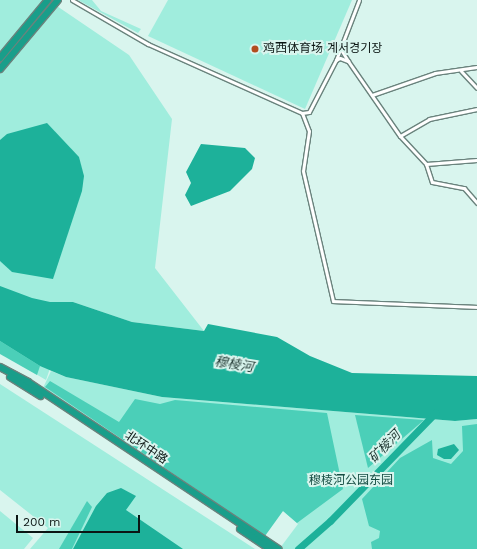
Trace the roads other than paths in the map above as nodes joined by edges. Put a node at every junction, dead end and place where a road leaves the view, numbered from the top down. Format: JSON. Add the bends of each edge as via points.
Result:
{"nodes":[{"id":1,"x":48,"y":0,"type":"edge"},
{"id":2,"x":58,"y":0,"type":"edge"},
{"id":3,"x":72,"y":0,"type":"edge"},
{"id":4,"x":359,"y":0,"type":"edge"},
{"id":5,"x":340,"y":48,"type":"junction"},
{"id":6,"x":4,"y":57,"type":"edge"},
{"id":7,"x":336,"y":60,"type":"junction"},
{"id":8,"x":348,"y":60,"type":"junction"},
{"id":9,"x":477,"y":67,"type":"edge"},
{"id":10,"x":0,"y":69,"type":"edge"},
{"id":11,"x":461,"y":71,"type":"junction"},
{"id":12,"x":477,"y":88,"type":"edge"},
{"id":13,"x":372,"y":95,"type":"junction"},
{"id":14,"x":477,"y":109,"type":"edge"},
{"id":15,"x":302,"y":113,"type":"junction"},
{"id":16,"x":400,"y":136,"type":"junction"},
{"id":17,"x":477,"y":160,"type":"edge"},
{"id":18,"x":426,"y":164,"type":"junction"},
{"id":19,"x":477,"y":203,"type":"edge"},
{"id":20,"x":477,"y":307,"type":"edge"},
{"id":21,"x":0,"y":367,"type":"edge"},
{"id":22,"x":0,"y":371,"type":"edge"},
{"id":23,"x":270,"y":549,"type":"edge"},
{"id":24,"x":278,"y":549,"type":"edge"}],
"edges":[{"from":1,"to":6,"type":"highway"},
{"from":2,"to":6,"type":"highway"},
{"from":3,"to":15,"type":"street","via":[[148,44]]},
{"from":4,"to":5,"type":"street"},
{"from":5,"to":7,"type":"street"},
{"from":5,"to":8,"type":"street"},
{"from":6,"to":10,"type":"highway"},
{"from":7,"to":8,"type":"street"},
{"from":7,"to":15,"type":"street","via":[[309,112]]},
{"from":8,"to":13,"type":"street"},
{"from":9,"to":11,"type":"street"},
{"from":11,"to":12,"type":"street"},
{"from":11,"to":13,"type":"street","via":[[434,73]]},
{"from":13,"to":16,"type":"street"},
{"from":14,"to":16,"type":"street","via":[[429,119]]},
{"from":15,"to":20,"type":"street","via":[[309,131],[303,171],[333,301]]},
{"from":16,"to":18,"type":"street"},
{"from":17,"to":18,"type":"street"},
{"from":18,"to":19,"type":"street","via":[[432,182],[464,188]]},
{"from":21,"to":24,"type":"highway","name":"北环中路","via":[[28,382]]},
{"from":22,"to":23,"type":"highway","name":"北环中路"}]}
